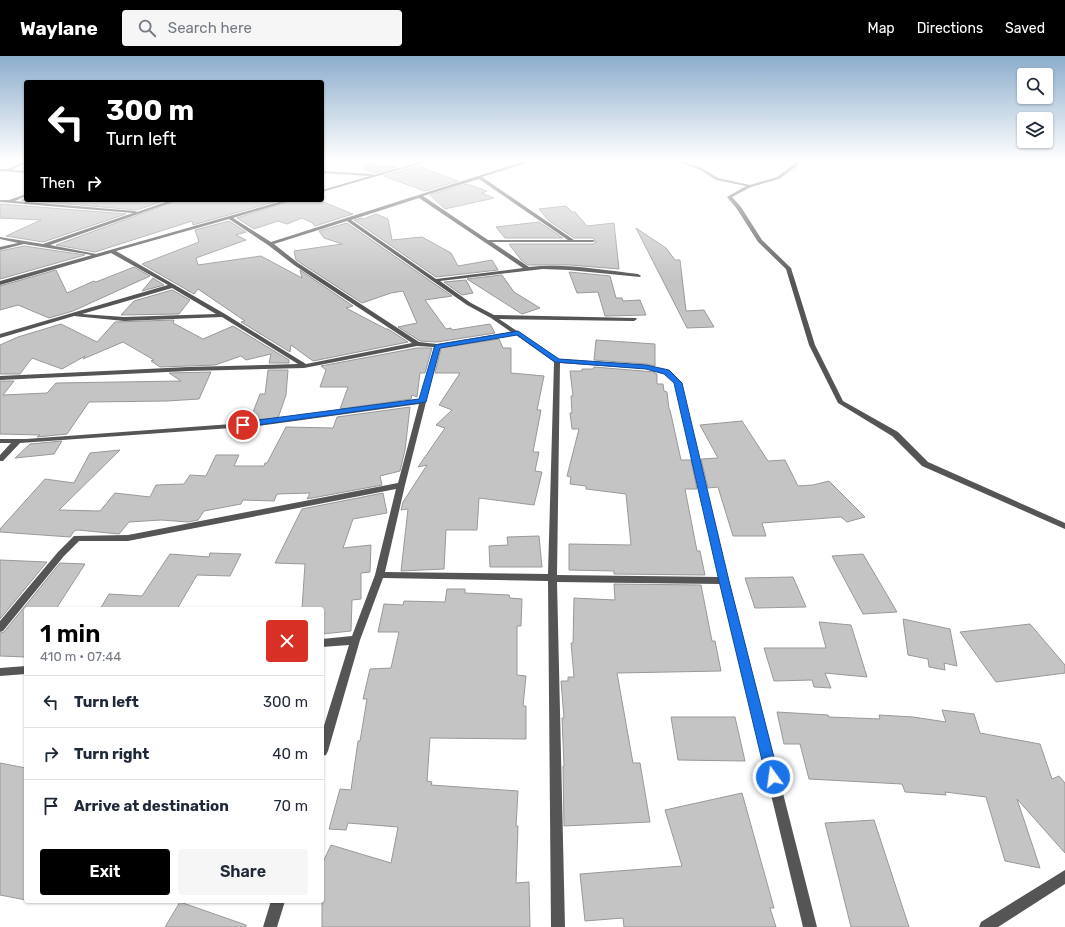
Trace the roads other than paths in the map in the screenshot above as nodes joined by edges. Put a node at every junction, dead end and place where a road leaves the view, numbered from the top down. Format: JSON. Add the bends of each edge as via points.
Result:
{"nodes":[{"id":1,"x":7,"y":202,"type":"edge"},
{"id":2,"x":11,"y":202,"type":"joint"},
{"id":3,"x":170,"y":202,"type":"edge"},
{"id":4,"x":284,"y":202,"type":"edge"},
{"id":5,"x":402,"y":202,"type":"edge"},
{"id":6,"x":429,"y":202,"type":"edge"},
{"id":7,"x":515,"y":202,"type":"edge"},
{"id":8,"x":734,"y":202,"type":"edge"},
{"id":9,"x":139,"y":213,"type":"junction"},
{"id":10,"x":230,"y":218,"type":"junction"},
{"id":11,"x":347,"y":219,"type":"junction"},
{"id":12,"x":0,"y":238,"type":"edge"},
{"id":13,"x":489,"y":241,"type":"junction"},
{"id":14,"x":593,"y":241,"type":"dead end"},
{"id":15,"x":573,"y":242,"type":"junction"},
{"id":16,"x":22,"y":243,"type":"junction"},
{"id":17,"x":270,"y":244,"type":"junction"},
{"id":18,"x":42,"y":246,"type":"junction"},
{"id":19,"x":0,"y":249,"type":"edge"},
{"id":20,"x":112,"y":251,"type":"junction"},
{"id":21,"x":97,"y":255,"type":"junction"},
{"id":22,"x":527,"y":268,"type":"junction"},
{"id":23,"x":638,"y":276,"type":"dead end"},
{"id":24,"x":437,"y":280,"type":"junction"},
{"id":25,"x":0,"y":283,"type":"edge"},
{"id":26,"x":172,"y":286,"type":"junction"},
{"id":27,"x":70,"y":315,"type":"junction"},
{"id":28,"x":224,"y":315,"type":"junction"},
{"id":29,"x":493,"y":317,"type":"junction"},
{"id":30,"x":634,"y":319,"type":"dead end"},
{"id":31,"x":518,"y":333,"type":"junction"},
{"id":32,"x":0,"y":336,"type":"edge"},
{"id":33,"x":417,"y":344,"type":"junction"},
{"id":34,"x":437,"y":346,"type":"junction"},
{"id":35,"x":557,"y":361,"type":"junction"},
{"id":36,"x":304,"y":366,"type":"junction"},
{"id":37,"x":0,"y":378,"type":"edge"},
{"id":38,"x":423,"y":401,"type":"junction"},
{"id":39,"x":0,"y":441,"type":"edge"},
{"id":40,"x":18,"y":441,"type":"junction"},
{"id":41,"x":0,"y":459,"type":"edge"},
{"id":42,"x":401,"y":485,"type":"junction"},
{"id":43,"x":1065,"y":526,"type":"edge"},
{"id":44,"x":380,"y":575,"type":"junction"},
{"id":45,"x":552,"y":577,"type":"junction"},
{"id":46,"x":724,"y":581,"type":"junction"},
{"id":47,"x":0,"y":628,"type":"edge"},
{"id":48,"x":355,"y":640,"type":"junction"},
{"id":49,"x":324,"y":643,"type":"edge"},
{"id":50,"x":24,"y":670,"type":"edge"},
{"id":51,"x":0,"y":672,"type":"edge"},
{"id":52,"x":324,"y":744,"type":"edge"},
{"id":53,"x":1065,"y":876,"type":"edge"},
{"id":54,"x":277,"y":903,"type":"edge"},
{"id":55,"x":270,"y":927,"type":"edge"},
{"id":56,"x":558,"y":927,"type":"edge"},
{"id":57,"x":810,"y":927,"type":"edge"},
{"id":58,"x":986,"y":927,"type":"edge"}],
"edges":[{"from":1,"to":2,"type":"street"},
{"from":2,"to":9,"type":"street"},
{"from":3,"to":9,"type":"street"},
{"from":4,"to":10,"type":"street"},
{"from":5,"to":11,"type":"street"},
{"from":6,"to":13,"type":"street"},
{"from":7,"to":15,"type":"street"},
{"from":8,"to":43,"type":"street","via":[[760,241],[788,268],[812,345],[840,402],[895,434],[926,464]]},
{"from":9,"to":18,"type":"street"},
{"from":10,"to":17,"type":"street"},
{"from":10,"to":20,"type":"street"},
{"from":11,"to":17,"type":"street"},
{"from":11,"to":24,"type":"street"},
{"from":12,"to":16,"type":"street"},
{"from":13,"to":15,"type":"street"},
{"from":13,"to":22,"type":"street"},
{"from":14,"to":15,"type":"street"},
{"from":16,"to":18,"type":"street"},
{"from":16,"to":19,"type":"street"},
{"from":17,"to":33,"type":"street"},
{"from":18,"to":21,"type":"street"},
{"from":20,"to":21,"type":"street"},
{"from":20,"to":26,"type":"street"},
{"from":21,"to":25,"type":"street"},
{"from":22,"to":23,"type":"street","via":[[569,268]]},
{"from":22,"to":24,"type":"street"},
{"from":24,"to":29,"type":"street","via":[[469,304]]},
{"from":26,"to":27,"type":"street"},
{"from":26,"to":28,"type":"street"},
{"from":27,"to":28,"type":"street","via":[[124,319]]},
{"from":27,"to":32,"type":"street"},
{"from":28,"to":36,"type":"street"},
{"from":29,"to":30,"type":"street"},
{"from":29,"to":31,"type":"street"},
{"from":31,"to":34,"type":"street"},
{"from":31,"to":35,"type":"street"},
{"from":33,"to":34,"type":"street"},
{"from":33,"to":36,"type":"street"},
{"from":34,"to":38,"type":"street"},
{"from":35,"to":45,"type":"street"},
{"from":35,"to":46,"type":"street","via":[[646,367],[667,372],[678,383]]},
{"from":36,"to":37,"type":"street"},
{"from":38,"to":40,"type":"street","via":[[258,424]]},
{"from":38,"to":42,"type":"street"},
{"from":39,"to":40,"type":"street"},
{"from":40,"to":41,"type":"street"},
{"from":42,"to":44,"type":"street"},
{"from":42,"to":47,"type":"street","via":[[128,538],[77,538]]},
{"from":44,"to":45,"type":"street"},
{"from":44,"to":48,"type":"street"},
{"from":45,"to":46,"type":"street"},
{"from":45,"to":56,"type":"street"},
{"from":46,"to":57,"type":"street"},
{"from":48,"to":49,"type":"street"},
{"from":48,"to":52,"type":"street"},
{"from":50,"to":51,"type":"street"},
{"from":53,"to":58,"type":"street"},
{"from":54,"to":55,"type":"street"}]}
